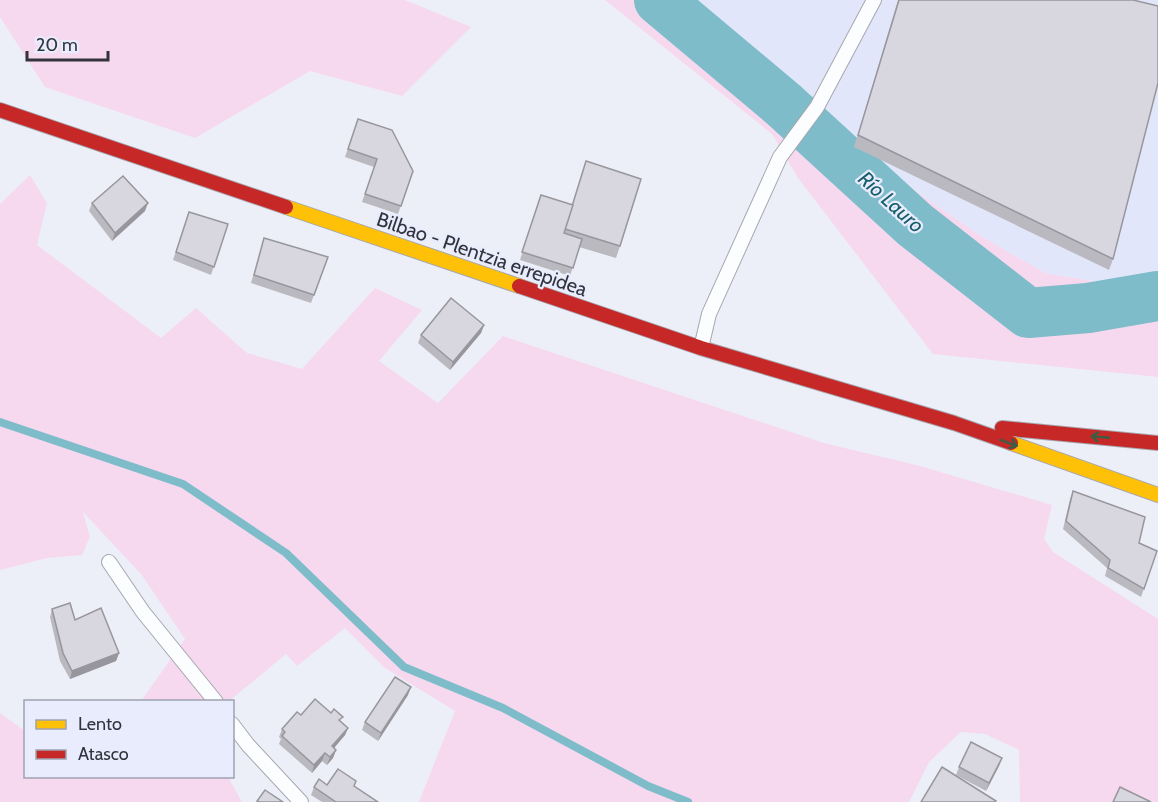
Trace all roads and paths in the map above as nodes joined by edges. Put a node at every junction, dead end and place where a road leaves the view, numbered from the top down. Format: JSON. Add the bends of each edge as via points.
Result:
{"nodes":[{"id":1,"x":874,"y":0,"type":"edge"},
{"id":2,"x":0,"y":110,"type":"edge"},
{"id":3,"x":701,"y":348,"type":"junction"},
{"id":4,"x":954,"y":423,"type":"junction"},
{"id":5,"x":1158,"y":443,"type":"edge"},
{"id":6,"x":1158,"y":495,"type":"edge"},
{"id":7,"x":108,"y":562,"type":"dead end"},
{"id":8,"x":214,"y":700,"type":"edge"},
{"id":9,"x":234,"y":727,"type":"edge"},
{"id":10,"x":301,"y":802,"type":"edge"}],
"edges":[{"from":1,"to":3,"type":"lane","via":[[817,106],[780,157],[709,314]]},
{"from":2,"to":3,"type":"main road","name":"Bilbao - Plentzia errepidea"},
{"from":3,"to":4,"type":"main road","name":"Bilbao - Plentzia errepidea"},
{"from":5,"to":4,"type":"main road","one_way":true},
{"from":4,"to":6,"type":"main road","one_way":true},
{"from":7,"to":8,"type":"lane"},
{"from":9,"to":10,"type":"lane"}]}
